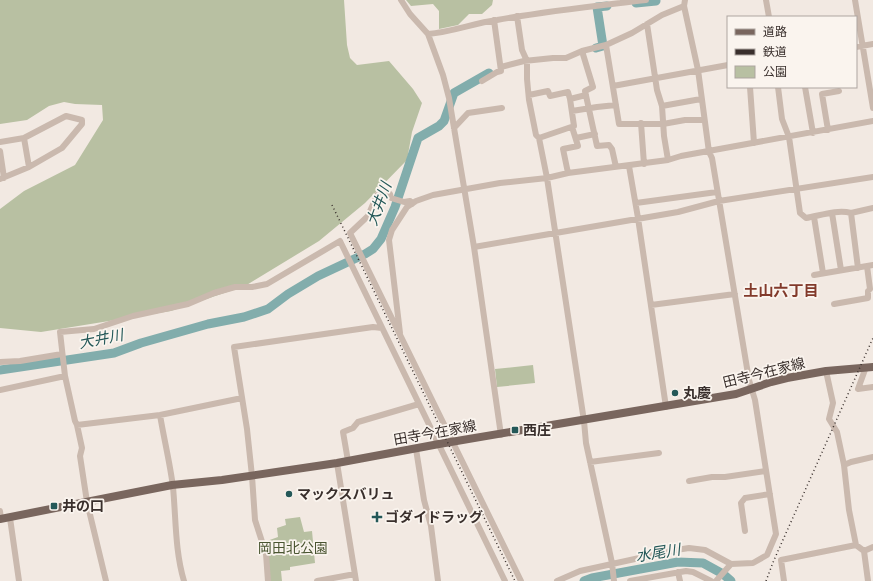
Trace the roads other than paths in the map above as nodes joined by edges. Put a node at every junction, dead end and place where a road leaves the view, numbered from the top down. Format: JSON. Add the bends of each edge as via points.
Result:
{"nodes":[{"id":1,"x":401,"y":0,"type":"edge"},
{"id":2,"x":646,"y":0,"type":"edge"},
{"id":3,"x":766,"y":0,"type":"edge"},
{"id":4,"x":855,"y":0,"type":"edge"},
{"id":5,"x":685,"y":3,"type":"edge"},
{"id":6,"x":517,"y":16,"type":"junction"},
{"id":7,"x":770,"y":16,"type":"edge"},
{"id":8,"x":856,"y":16,"type":"edge"},
{"id":9,"x":494,"y":20,"type":"junction"},
{"id":10,"x":857,"y":23,"type":"edge"},
{"id":11,"x":648,"y":24,"type":"junction"},
{"id":12,"x":428,"y":34,"type":"junction"},
{"id":13,"x":606,"y":44,"type":"junction"},
{"id":14,"x":873,"y":44,"type":"edge"},
{"id":15,"x":859,"y":46,"type":"edge"},
{"id":16,"x":582,"y":51,"type":"junction"},
{"id":17,"x":527,"y":61,"type":"junction"},
{"id":18,"x":727,"y":65,"type":"edge"},
{"id":19,"x":501,"y":67,"type":"junction"},
{"id":20,"x":698,"y":70,"type":"junction"},
{"id":21,"x":656,"y":78,"type":"junction"},
{"id":22,"x":482,"y":81,"type":"dead end"},
{"id":23,"x":613,"y":86,"type":"junction"},
{"id":24,"x":750,"y":88,"type":"edge"},
{"id":25,"x":778,"y":88,"type":"edge"},
{"id":26,"x":805,"y":88,"type":"edge"},
{"id":27,"x":839,"y":91,"type":"dead end"},
{"id":28,"x":529,"y":95,"type":"junction"},
{"id":29,"x":586,"y":95,"type":"junction"},
{"id":30,"x":570,"y":98,"type":"junction"},
{"id":31,"x":701,"y":99,"type":"junction"},
{"id":32,"x":872,"y":99,"type":"edge"},
{"id":33,"x":616,"y":105,"type":"junction"},
{"id":34,"x":662,"y":106,"type":"junction"},
{"id":35,"x":502,"y":108,"type":"dead end"},
{"id":36,"x":589,"y":108,"type":"junction"},
{"id":37,"x":873,"y":108,"type":"edge"},
{"id":38,"x":572,"y":112,"type":"junction"},
{"id":39,"x":704,"y":120,"type":"junction"},
{"id":40,"x":873,"y":122,"type":"edge"},
{"id":41,"x":641,"y":123,"type":"junction"},
{"id":42,"x":663,"y":124,"type":"junction"},
{"id":43,"x":572,"y":127,"type":"junction"},
{"id":44,"x":454,"y":128,"type":"junction"},
{"id":45,"x":828,"y":130,"type":"junction"},
{"id":46,"x":813,"y":133,"type":"junction"},
{"id":47,"x":595,"y":134,"type":"junction"},
{"id":48,"x":789,"y":137,"type":"junction"},
{"id":49,"x":24,"y":138,"type":"junction"},
{"id":50,"x":539,"y":138,"type":"junction"},
{"id":51,"x":576,"y":138,"type":"junction"},
{"id":52,"x":0,"y":142,"type":"edge"},
{"id":53,"x":754,"y":144,"type":"junction"},
{"id":54,"x":0,"y":151,"type":"edge"},
{"id":55,"x":709,"y":152,"type":"junction"},
{"id":56,"x":668,"y":160,"type":"junction"},
{"id":57,"x":644,"y":164,"type":"junction"},
{"id":58,"x":629,"y":166,"type":"junction"},
{"id":59,"x":29,"y":167,"type":"junction"},
{"id":60,"x":616,"y":167,"type":"junction"},
{"id":61,"x":568,"y":173,"type":"junction"},
{"id":62,"x":873,"y":177,"type":"edge"},
{"id":63,"x":2,"y":178,"type":"edge"},
{"id":64,"x":547,"y":178,"type":"junction"},
{"id":65,"x":463,"y":188,"type":"junction"},
{"id":66,"x":797,"y":188,"type":"junction"},
{"id":67,"x":717,"y":192,"type":"junction"},
{"id":68,"x":719,"y":201,"type":"junction"},
{"id":69,"x":412,"y":204,"type":"junction"},
{"id":70,"x":636,"y":204,"type":"junction"},
{"id":71,"x":873,"y":208,"type":"edge"},
{"id":72,"x":832,"y":213,"type":"junction"},
{"id":73,"x":851,"y":213,"type":"junction"},
{"id":74,"x":814,"y":217,"type":"junction"},
{"id":75,"x":638,"y":218,"type":"junction"},
{"id":76,"x":556,"y":232,"type":"junction"},
{"id":77,"x":353,"y":238,"type":"junction"},
{"id":78,"x":342,"y":245,"type":"junction"},
{"id":79,"x":474,"y":247,"type":"junction"},
{"id":80,"x":870,"y":265,"type":"edge"},
{"id":81,"x":858,"y":268,"type":"junction"},
{"id":82,"x":841,"y":270,"type":"junction"},
{"id":83,"x":823,"y":273,"type":"junction"},
{"id":84,"x":814,"y":275,"type":"dead end"},
{"id":85,"x":735,"y":294,"type":"junction"},
{"id":86,"x":834,"y":304,"type":"dead end"},
{"id":87,"x":651,"y":305,"type":"junction"},
{"id":88,"x":382,"y":328,"type":"junction"},
{"id":89,"x":400,"y":332,"type":"junction"},
{"id":90,"x":62,"y":354,"type":"junction"},
{"id":91,"x":0,"y":362,"type":"edge"},
{"id":92,"x":870,"y":367,"type":"edge"},
{"id":93,"x":826,"y":371,"type":"junction"},
{"id":94,"x":66,"y":376,"type":"junction"},
{"id":95,"x":873,"y":386,"type":"edge"},
{"id":96,"x":752,"y":389,"type":"junction"},
{"id":97,"x":0,"y":390,"type":"edge"},
{"id":98,"x":242,"y":398,"type":"junction"},
{"id":99,"x":419,"y":404,"type":"junction"},
{"id":100,"x":666,"y":407,"type":"junction"},
{"id":101,"x":160,"y":415,"type":"junction"},
{"id":102,"x":584,"y":421,"type":"junction"},
{"id":103,"x":77,"y":425,"type":"junction"},
{"id":104,"x":501,"y":435,"type":"junction"},
{"id":105,"x":453,"y":443,"type":"junction"},
{"id":106,"x":439,"y":444,"type":"junction"},
{"id":107,"x":416,"y":449,"type":"junction"},
{"id":108,"x":659,"y":453,"type":"dead end"},
{"id":109,"x":873,"y":457,"type":"edge"},
{"id":110,"x":348,"y":461,"type":"junction"},
{"id":111,"x":590,"y":462,"type":"junction"},
{"id":112,"x":337,"y":463,"type":"junction"},
{"id":113,"x":844,"y":465,"type":"junction"},
{"id":114,"x":766,"y":471,"type":"junction"},
{"id":115,"x":252,"y":476,"type":"junction"},
{"id":116,"x":689,"y":481,"type":"dead end"},
{"id":117,"x":172,"y":485,"type":"junction"},
{"id":118,"x":770,"y":494,"type":"junction"},
{"id":119,"x":87,"y":502,"type":"junction"},
{"id":120,"x":3,"y":517,"type":"edge"},
{"id":121,"x":745,"y":531,"type":"dead end"},
{"id":122,"x":856,"y":545,"type":"junction"},
{"id":123,"x":873,"y":547,"type":"edge"},
{"id":124,"x":864,"y":551,"type":"junction"},
{"id":125,"x":612,"y":563,"type":"junction"},
{"id":126,"x":731,"y":564,"type":"junction"},
{"id":127,"x":678,"y":572,"type":"junction"},
{"id":128,"x":355,"y":574,"type":"junction"},
{"id":129,"x":697,"y":574,"type":"junction"},
{"id":130,"x":653,"y":579,"type":"edge"},
{"id":131,"x":19,"y":581,"type":"edge"},
{"id":132,"x":106,"y":581,"type":"edge"},
{"id":133,"x":184,"y":581,"type":"edge"},
{"id":134,"x":268,"y":581,"type":"edge"},
{"id":135,"x":317,"y":581,"type":"edge"},
{"id":136,"x":356,"y":581,"type":"edge"},
{"id":137,"x":438,"y":581,"type":"edge"},
{"id":138,"x":505,"y":581,"type":"edge"},
{"id":139,"x":521,"y":581,"type":"edge"},
{"id":140,"x":557,"y":581,"type":"edge"},
{"id":141,"x":614,"y":581,"type":"edge"},
{"id":142,"x":630,"y":581,"type":"edge"},
{"id":143,"x":680,"y":581,"type":"edge"},
{"id":144,"x":698,"y":581,"type":"edge"},
{"id":145,"x":711,"y":581,"type":"edge"},
{"id":146,"x":716,"y":581,"type":"edge"},
{"id":147,"x":784,"y":581,"type":"edge"},
{"id":148,"x":868,"y":581,"type":"edge"}],
"edges":[{"from":1,"to":12,"type":"street"},
{"from":2,"to":6,"type":"street"},
{"from":3,"to":7,"type":"street"},
{"from":4,"to":8,"type":"street"},
{"from":5,"to":11,"type":"street"},
{"from":5,"to":20,"type":"street"},
{"from":6,"to":9,"type":"street"},
{"from":6,"to":17,"type":"street","via":[[522,50]]},
{"from":9,"to":12,"type":"street"},
{"from":9,"to":19,"type":"street"},
{"from":10,"to":15,"type":"street"},
{"from":11,"to":13,"type":"street"},
{"from":11,"to":21,"type":"street"},
{"from":12,"to":44,"type":"street","via":[[443,75]]},
{"from":13,"to":16,"type":"street"},
{"from":13,"to":23,"type":"street"},
{"from":14,"to":15,"type":"street"},
{"from":15,"to":32,"type":"street"},
{"from":16,"to":17,"type":"street","via":[[566,58]]},
{"from":16,"to":29,"type":"street","via":[[593,87],[585,91]]},
{"from":17,"to":19,"type":"street"},
{"from":17,"to":28,"type":"street"},
{"from":18,"to":20,"type":"street"},
{"from":19,"to":22,"type":"street","via":[[501,71]]},
{"from":20,"to":21,"type":"street"},
{"from":20,"to":31,"type":"street"},
{"from":21,"to":23,"type":"street"},
{"from":21,"to":34,"type":"street"},
{"from":23,"to":33,"type":"street"},
{"from":24,"to":53,"type":"street"},
{"from":25,"to":48,"type":"street","via":[[782,119]]},
{"from":26,"to":46,"type":"street"},
{"from":27,"to":45,"type":"street","via":[[822,94]]},
{"from":28,"to":30,"type":"street","via":[[548,91],[550,96],[568,92]]},
{"from":28,"to":50,"type":"street","via":[[536,135]]},
{"from":29,"to":30,"type":"street"},
{"from":29,"to":36,"type":"street"},
{"from":30,"to":38,"type":"street"},
{"from":31,"to":34,"type":"street"},
{"from":31,"to":39,"type":"street"},
{"from":32,"to":37,"type":"street"},
{"from":33,"to":36,"type":"street"},
{"from":33,"to":41,"type":"street","via":[[619,124]]},
{"from":34,"to":42,"type":"street"},
{"from":35,"to":44,"type":"street","via":[[468,114]]},
{"from":36,"to":38,"type":"street"},
{"from":36,"to":47,"type":"street"},
{"from":38,"to":43,"type":"street"},
{"from":39,"to":42,"type":"street"},
{"from":39,"to":55,"type":"street"},
{"from":40,"to":45,"type":"street"},
{"from":41,"to":42,"type":"street"},
{"from":41,"to":57,"type":"street"},
{"from":42,"to":56,"type":"street"},
{"from":43,"to":50,"type":"street"},
{"from":43,"to":51,"type":"street"},
{"from":44,"to":65,"type":"street"},
{"from":45,"to":46,"type":"street"},
{"from":46,"to":48,"type":"street"},
{"from":47,"to":51,"type":"street"},
{"from":47,"to":60,"type":"street","via":[[597,146],[609,145],[612,149]]},
{"from":48,"to":53,"type":"street"},
{"from":48,"to":66,"type":"street"},
{"from":49,"to":52,"type":"street"},
{"from":49,"to":59,"type":"street"},
{"from":49,"to":59,"type":"street","via":[[66,116],[82,120],[82,124],[62,148]]},
{"from":50,"to":64,"type":"street"},
{"from":51,"to":61,"type":"street","via":[[578,146],[563,149]]},
{"from":53,"to":55,"type":"street"},
{"from":54,"to":63,"type":"street"},
{"from":55,"to":56,"type":"street"},
{"from":55,"to":67,"type":"street"},
{"from":56,"to":57,"type":"street"},
{"from":57,"to":58,"type":"street"},
{"from":58,"to":60,"type":"street"},
{"from":58,"to":70,"type":"street"},
{"from":59,"to":63,"type":"street"},
{"from":60,"to":61,"type":"street"},
{"from":61,"to":64,"type":"street"},
{"from":62,"to":66,"type":"street"},
{"from":64,"to":65,"type":"street"},
{"from":64,"to":76,"type":"street"},
{"from":65,"to":69,"type":"street","via":[[433,195]]},
{"from":65,"to":79,"type":"street"},
{"from":66,"to":68,"type":"street"},
{"from":66,"to":74,"type":"street","via":[[800,213],[806,218]]},
{"from":67,"to":68,"type":"street"},
{"from":67,"to":70,"type":"street"},
{"from":68,"to":75,"type":"street","via":[[678,212]]},
{"from":68,"to":85,"type":"street"},
{"from":69,"to":77,"type":"street","via":[[391,198],[390,194],[377,195],[368,216],[350,232]]},
{"from":69,"to":89,"type":"street","via":[[407,207],[392,230],[389,240]]},
{"from":70,"to":75,"type":"street"},
{"from":71,"to":73,"type":"street"},
{"from":72,"to":73,"type":"street"},
{"from":72,"to":74,"type":"street"},
{"from":72,"to":82,"type":"street"},
{"from":73,"to":81,"type":"street"},
{"from":74,"to":83,"type":"street"},
{"from":75,"to":76,"type":"street"},
{"from":75,"to":87,"type":"street"},
{"from":76,"to":79,"type":"street"},
{"from":76,"to":102,"type":"street"},
{"from":77,"to":78,"type":"street"},
{"from":77,"to":89,"type":"street"},
{"from":78,"to":88,"type":"street"},
{"from":78,"to":90,"type":"street","via":[[340,241],[267,284],[235,287],[188,304],[133,316],[94,329],[60,332]]},
{"from":79,"to":104,"type":"street"},
{"from":80,"to":81,"type":"street"},
{"from":80,"to":86,"type":"street","via":[[868,298]]},
{"from":81,"to":82,"type":"street"},
{"from":82,"to":83,"type":"street"},
{"from":83,"to":84,"type":"street"},
{"from":85,"to":87,"type":"street"},
{"from":85,"to":96,"type":"street"},
{"from":87,"to":100,"type":"street"},
{"from":88,"to":98,"type":"street","via":[[373,327],[234,347]]},
{"from":88,"to":99,"type":"street"},
{"from":89,"to":105,"type":"street"},
{"from":90,"to":91,"type":"street"},
{"from":90,"to":94,"type":"street"},
{"from":92,"to":93,"type":"main road","name":"田寺今在家線"},
{"from":92,"to":95,"type":"street","via":[[858,389]]},
{"from":93,"to":96,"type":"main road","name":"田寺今在家線","via":[[771,382]]},
{"from":93,"to":113,"type":"street","via":[[833,403],[829,419],[837,432]]},
{"from":94,"to":97,"type":"street"},
{"from":94,"to":103,"type":"street"},
{"from":96,"to":100,"type":"main road","name":"田寺今在家線"},
{"from":96,"to":114,"type":"street"},
{"from":98,"to":101,"type":"street"},
{"from":98,"to":115,"type":"street"},
{"from":99,"to":106,"type":"street"},
{"from":99,"to":110,"type":"street","via":[[358,422],[353,428],[343,432]]},
{"from":100,"to":102,"type":"main road","name":"田寺今在家線"},
{"from":101,"to":103,"type":"street"},
{"from":101,"to":117,"type":"street"},
{"from":102,"to":104,"type":"main road","name":"田寺今在家線"},
{"from":102,"to":111,"type":"street"},
{"from":103,"to":119,"type":"street"},
{"from":104,"to":105,"type":"main road","name":"田寺今在家線"},
{"from":105,"to":106,"type":"main road","name":"田寺今在家線"},
{"from":105,"to":139,"type":"street"},
{"from":106,"to":107,"type":"main road","name":"田寺今在家線"},
{"from":106,"to":138,"type":"street"},
{"from":107,"to":110,"type":"main road","name":"田寺今在家線"},
{"from":107,"to":137,"type":"street","via":[[431,526]]},
{"from":108,"to":111,"type":"street"},
{"from":109,"to":113,"type":"street"},
{"from":110,"to":112,"type":"main road","name":"田寺今在家線"},
{"from":111,"to":125,"type":"street"},
{"from":112,"to":115,"type":"main road","name":"田寺今在家線"},
{"from":112,"to":128,"type":"street"},
{"from":113,"to":122,"type":"street"},
{"from":114,"to":116,"type":"street"},
{"from":114,"to":118,"type":"street"},
{"from":115,"to":117,"type":"main road","name":"田寺今在家線"},
{"from":115,"to":134,"type":"street","via":[[255,520],[264,545]]},
{"from":117,"to":119,"type":"main road","name":"田寺今在家線"},
{"from":117,"to":133,"type":"street","via":[[180,568]]},
{"from":118,"to":121,"type":"street","via":[[745,498],[741,503]]},
{"from":118,"to":126,"type":"street","via":[[776,534],[767,555],[753,563]]},
{"from":119,"to":120,"type":"main road","name":"田寺今在家線"},
{"from":119,"to":132,"type":"street"},
{"from":120,"to":131,"type":"street"},
{"from":122,"to":124,"type":"street"},
{"from":122,"to":147,"type":"street","via":[[781,560]]},
{"from":123,"to":124,"type":"street"},
{"from":124,"to":148,"type":"street"},
{"from":125,"to":126,"type":"street","via":[[689,548],[705,550]]},
{"from":125,"to":140,"type":"street","via":[[580,571]]},
{"from":125,"to":141,"type":"street"},
{"from":126,"to":146,"type":"street"},
{"from":127,"to":129,"type":"street"},
{"from":127,"to":130,"type":"street"},
{"from":127,"to":143,"type":"street"},
{"from":128,"to":135,"type":"street"},
{"from":128,"to":136,"type":"street"},
{"from":129,"to":144,"type":"street"},
{"from":129,"to":145,"type":"street"},
{"from":130,"to":142,"type":"street"}]}
